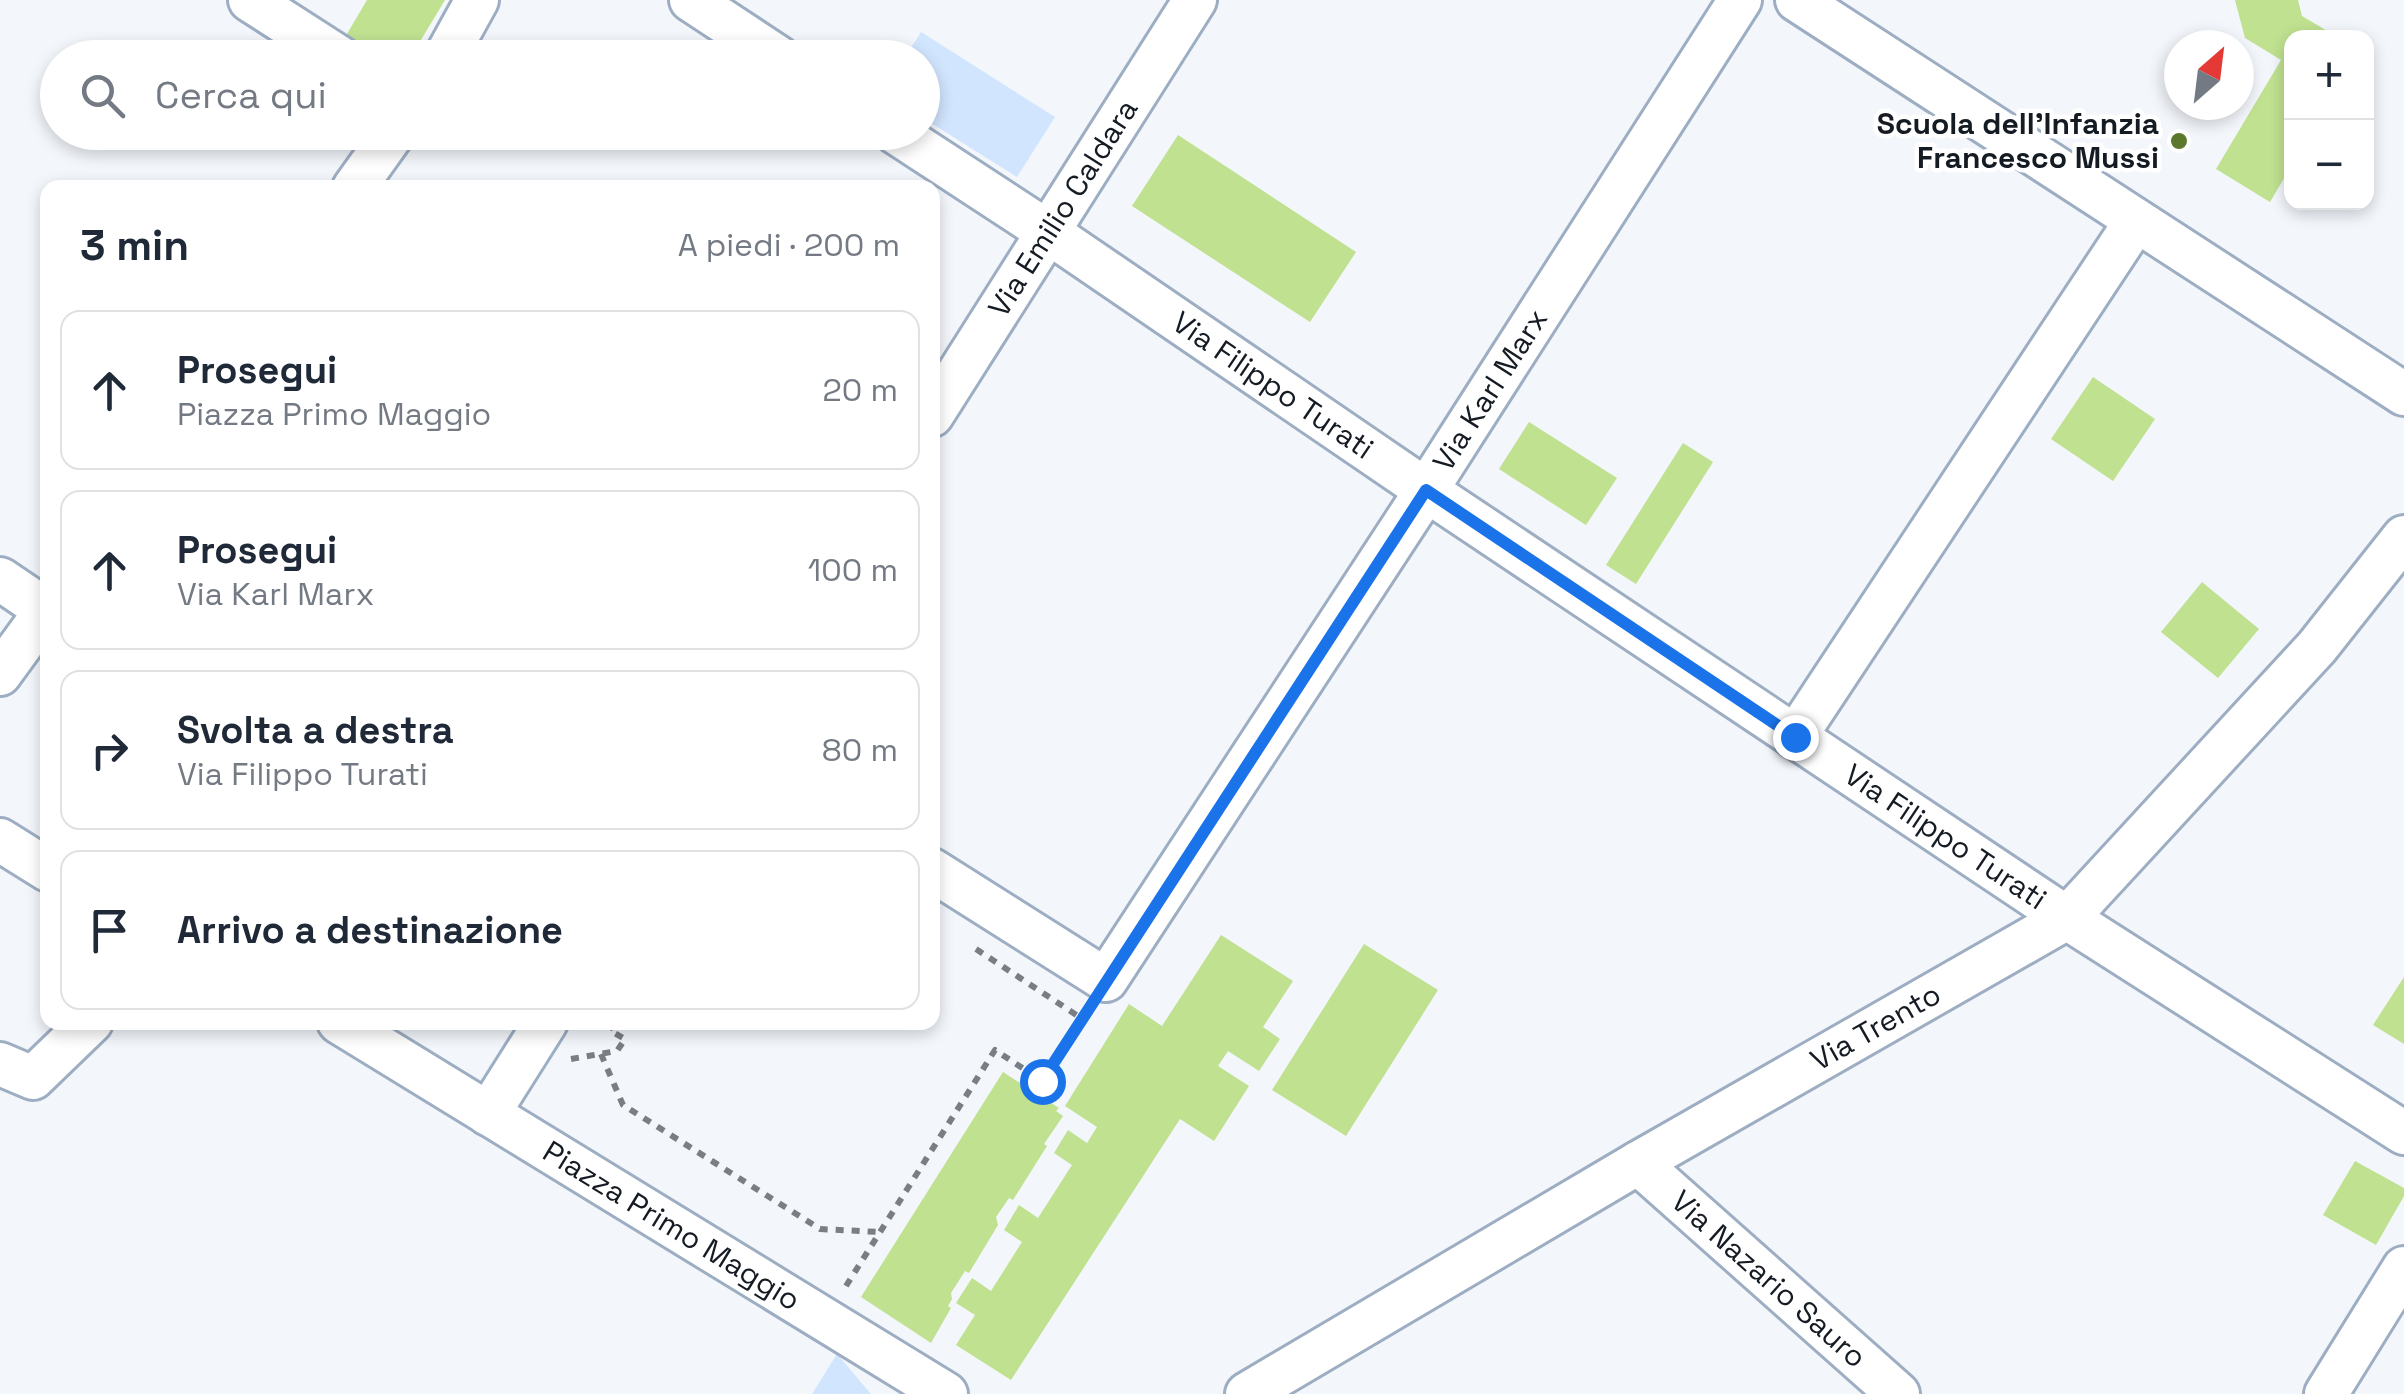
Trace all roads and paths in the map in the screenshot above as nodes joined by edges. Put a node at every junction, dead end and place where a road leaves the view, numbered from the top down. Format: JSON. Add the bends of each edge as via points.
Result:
{"nodes":[{"id":1,"x":250,"y":0,"type":"edge"},
{"id":2,"x":477,"y":0,"type":"edge"},
{"id":3,"x":691,"y":0,"type":"edge"},
{"id":4,"x":1195,"y":0,"type":"edge"},
{"id":5,"x":1740,"y":0,"type":"edge"},
{"id":6,"x":1797,"y":0,"type":"edge"},
{"id":7,"x":312,"y":40,"type":"edge"},
{"id":8,"x":455,"y":40,"type":"edge"},
{"id":9,"x":752,"y":40,"type":"edge"},
{"id":10,"x":381,"y":150,"type":"edge"},
{"id":11,"x":922,"y":150,"type":"edge"},
{"id":12,"x":360,"y":180,"type":"edge"},
{"id":13,"x":2136,"y":220,"type":"junction"},
{"id":14,"x":1048,"y":232,"type":"junction"},
{"id":15,"x":2404,"y":394,"type":"edge"},
{"id":16,"x":940,"y":402,"type":"edge"},
{"id":17,"x":1426,"y":490,"type":"junction"},
{"id":18,"x":2404,"y":537,"type":"edge"},
{"id":19,"x":0,"y":580,"type":"edge"},
{"id":20,"x":40,"y":605,"type":"edge"},
{"id":21,"x":40,"y":619,"type":"edge"},
{"id":22,"x":0,"y":674,"type":"edge"},
{"id":23,"x":1795,"y":737,"type":"junction"},
{"id":24,"x":0,"y":840,"type":"edge"},
{"id":25,"x":40,"y":865,"type":"edge"},
{"id":26,"x":940,"y":875,"type":"edge"},
{"id":27,"x":2067,"y":918,"type":"junction"},
{"id":28,"x":962,"y":941,"type":"dead end"},
{"id":29,"x":1106,"y":980,"type":"junction"},
{"id":30,"x":1082,"y":1018,"type":"junction"},
{"id":31,"x":83,"y":1030,"type":"edge"},
{"id":32,"x":352,"y":1030,"type":"edge"},
{"id":33,"x":609,"y":1030,"type":"edge"},
{"id":34,"x":538,"y":1036,"type":"edge"},
{"id":35,"x":601,"y":1054,"type":"junction"},
{"id":36,"x":0,"y":1064,"type":"edge"},
{"id":37,"x":488,"y":1114,"type":"junction"},
{"id":38,"x":2404,"y":1134,"type":"edge"},
{"id":39,"x":1638,"y":1163,"type":"junction"},
{"id":40,"x":880,"y":1232,"type":"junction"},
{"id":41,"x":2404,"y":1268,"type":"edge"},
{"id":42,"x":839,"y":1296,"type":"dead end"},
{"id":43,"x":946,"y":1394,"type":"edge"},
{"id":44,"x":1247,"y":1394,"type":"edge"},
{"id":45,"x":1898,"y":1394,"type":"edge"},
{"id":46,"x":2326,"y":1394,"type":"edge"}],
"edges":[{"from":1,"to":7,"type":"street"},
{"from":2,"to":8,"type":"street"},
{"from":3,"to":9,"type":"street"},
{"from":4,"to":14,"type":"street","name":"Via Emilio Caldara"},
{"from":5,"to":17,"type":"street","name":"Via Karl Marx"},
{"from":6,"to":13,"type":"street"},
{"from":10,"to":12,"type":"street"},
{"from":11,"to":14,"type":"street","name":"Via Filippo Turati"},
{"from":13,"to":15,"type":"street"},
{"from":13,"to":23,"type":"street"},
{"from":14,"to":16,"type":"street","name":"Via Emilio Caldara"},
{"from":14,"to":17,"type":"street","name":"Via Filippo Turati"},
{"from":17,"to":23,"type":"street","name":"Via Filippo Turati"},
{"from":17,"to":29,"type":"street","name":"Via Karl Marx"},
{"from":18,"to":27,"type":"street","name":"Via Trento","via":[[2317,647]]},
{"from":19,"to":20,"type":"street"},
{"from":21,"to":22,"type":"street"},
{"from":23,"to":27,"type":"street","name":"Via Filippo Turati"},
{"from":24,"to":25,"type":"street"},
{"from":26,"to":29,"type":"street"},
{"from":27,"to":38,"type":"street","name":"Via Filippo Turati"},
{"from":27,"to":39,"type":"street","name":"Via Trento"},
{"from":28,"to":30,"type":"path"},
{"from":29,"to":30,"type":"path"},
{"from":30,"to":40,"type":"path","via":[[1042,1081],[995,1050]]},
{"from":31,"to":36,"type":"street","via":[[33,1078]]},
{"from":32,"to":37,"type":"street","name":"Piazza Primo Maggio"},
{"from":33,"to":35,"type":"path","via":[[625,1039],[618,1052]]},
{"from":34,"to":35,"type":"path","via":[[548,1063]]},
{"from":34,"to":37,"type":"street"},
{"from":35,"to":40,"type":"path","via":[[623,1105],[820,1229]]},
{"from":37,"to":43,"type":"street","name":"Piazza Primo Maggio"},
{"from":39,"to":44,"type":"street","name":"Via Trento"},
{"from":39,"to":45,"type":"street","name":"Via Nazario Sauro"},
{"from":40,"to":42,"type":"path"},
{"from":41,"to":46,"type":"street"}]}
